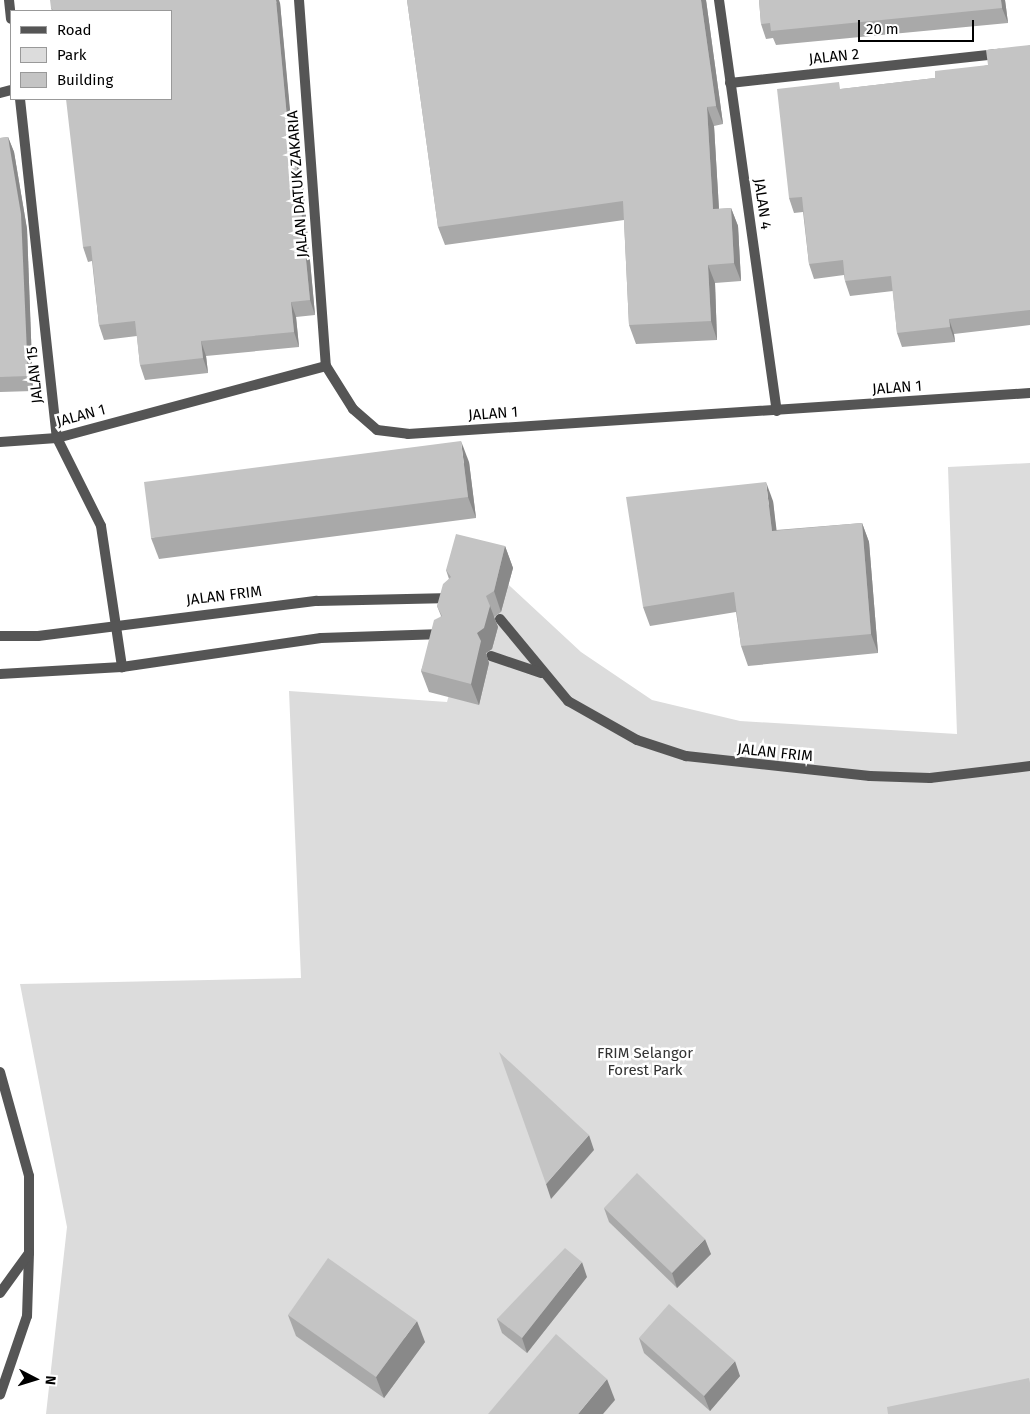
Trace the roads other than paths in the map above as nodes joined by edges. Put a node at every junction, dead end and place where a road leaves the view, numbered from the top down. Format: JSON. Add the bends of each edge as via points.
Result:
{"nodes":[{"id":1,"x":299,"y":0,"type":"edge"},
{"id":2,"x":719,"y":0,"type":"edge"},
{"id":3,"x":1011,"y":53,"type":"edge"},
{"id":4,"x":730,"y":83,"type":"junction"},
{"id":5,"x":20,"y":100,"type":"edge"},
{"id":6,"x":326,"y":366,"type":"junction"},
{"id":7,"x":1030,"y":393,"type":"edge"},
{"id":8,"x":777,"y":411,"type":"junction"},
{"id":9,"x":58,"y":438,"type":"junction"},
{"id":10,"x":0,"y":442,"type":"edge"},
{"id":11,"x":452,"y":598,"type":"edge"},
{"id":12,"x":500,"y":619,"type":"dead end"},
{"id":13,"x":115,"y":626,"type":"junction"},
{"id":14,"x":443,"y":634,"type":"edge"},
{"id":15,"x":0,"y":636,"type":"edge"},
{"id":16,"x":491,"y":656,"type":"dead end"},
{"id":17,"x":122,"y":667,"type":"junction"},
{"id":18,"x":542,"y":673,"type":"junction"},
{"id":19,"x":0,"y":674,"type":"edge"},
{"id":20,"x":1030,"y":766,"type":"edge"},
{"id":21,"x":0,"y":1072,"type":"edge"},
{"id":22,"x":30,"y":1253,"type":"junction"},
{"id":23,"x":0,"y":1293,"type":"edge"},
{"id":24,"x":0,"y":1396,"type":"edge"}],
"edges":[{"from":1,"to":6,"type":"street","name":"JALAN DATUK ZAKARIA"},
{"from":2,"to":4,"type":"street","name":"JALAN 4"},
{"from":3,"to":4,"type":"street","name":"JALAN 2"},
{"from":4,"to":8,"type":"street","name":"JALAN 4"},
{"from":5,"to":9,"type":"street","name":"JALAN 15"},
{"from":6,"to":8,"type":"street","name":"JALAN 1","via":[[353,409],[377,430],[408,434]]},
{"from":6,"to":9,"type":"street","name":"JALAN 1"},
{"from":7,"to":8,"type":"street","name":"JALAN 1"},
{"from":9,"to":10,"type":"street","name":"JALAN 1"},
{"from":9,"to":13,"type":"street","name":"JALAN 15","via":[[101,526]]},
{"from":11,"to":13,"type":"street","name":"JALAN FRIM","via":[[318,601]]},
{"from":12,"to":18,"type":"street","name":"JALAN FRIM"},
{"from":13,"to":15,"type":"street","name":"JALAN FRIM"},
{"from":13,"to":17,"type":"street","name":"JALAN 15"},
{"from":14,"to":17,"type":"street","via":[[321,638]]},
{"from":16,"to":18,"type":"street","name":"JALAN FRIM"},
{"from":17,"to":19,"type":"street"},
{"from":18,"to":20,"type":"street","name":"JALAN FRIM","via":[[568,701],[591,717],[637,740],[686,756],[879,777],[930,778]]},
{"from":21,"to":22,"type":"street","via":[[29,1176]]},
{"from":22,"to":23,"type":"street"},
{"from":22,"to":24,"type":"street","via":[[27,1316]]}]}
